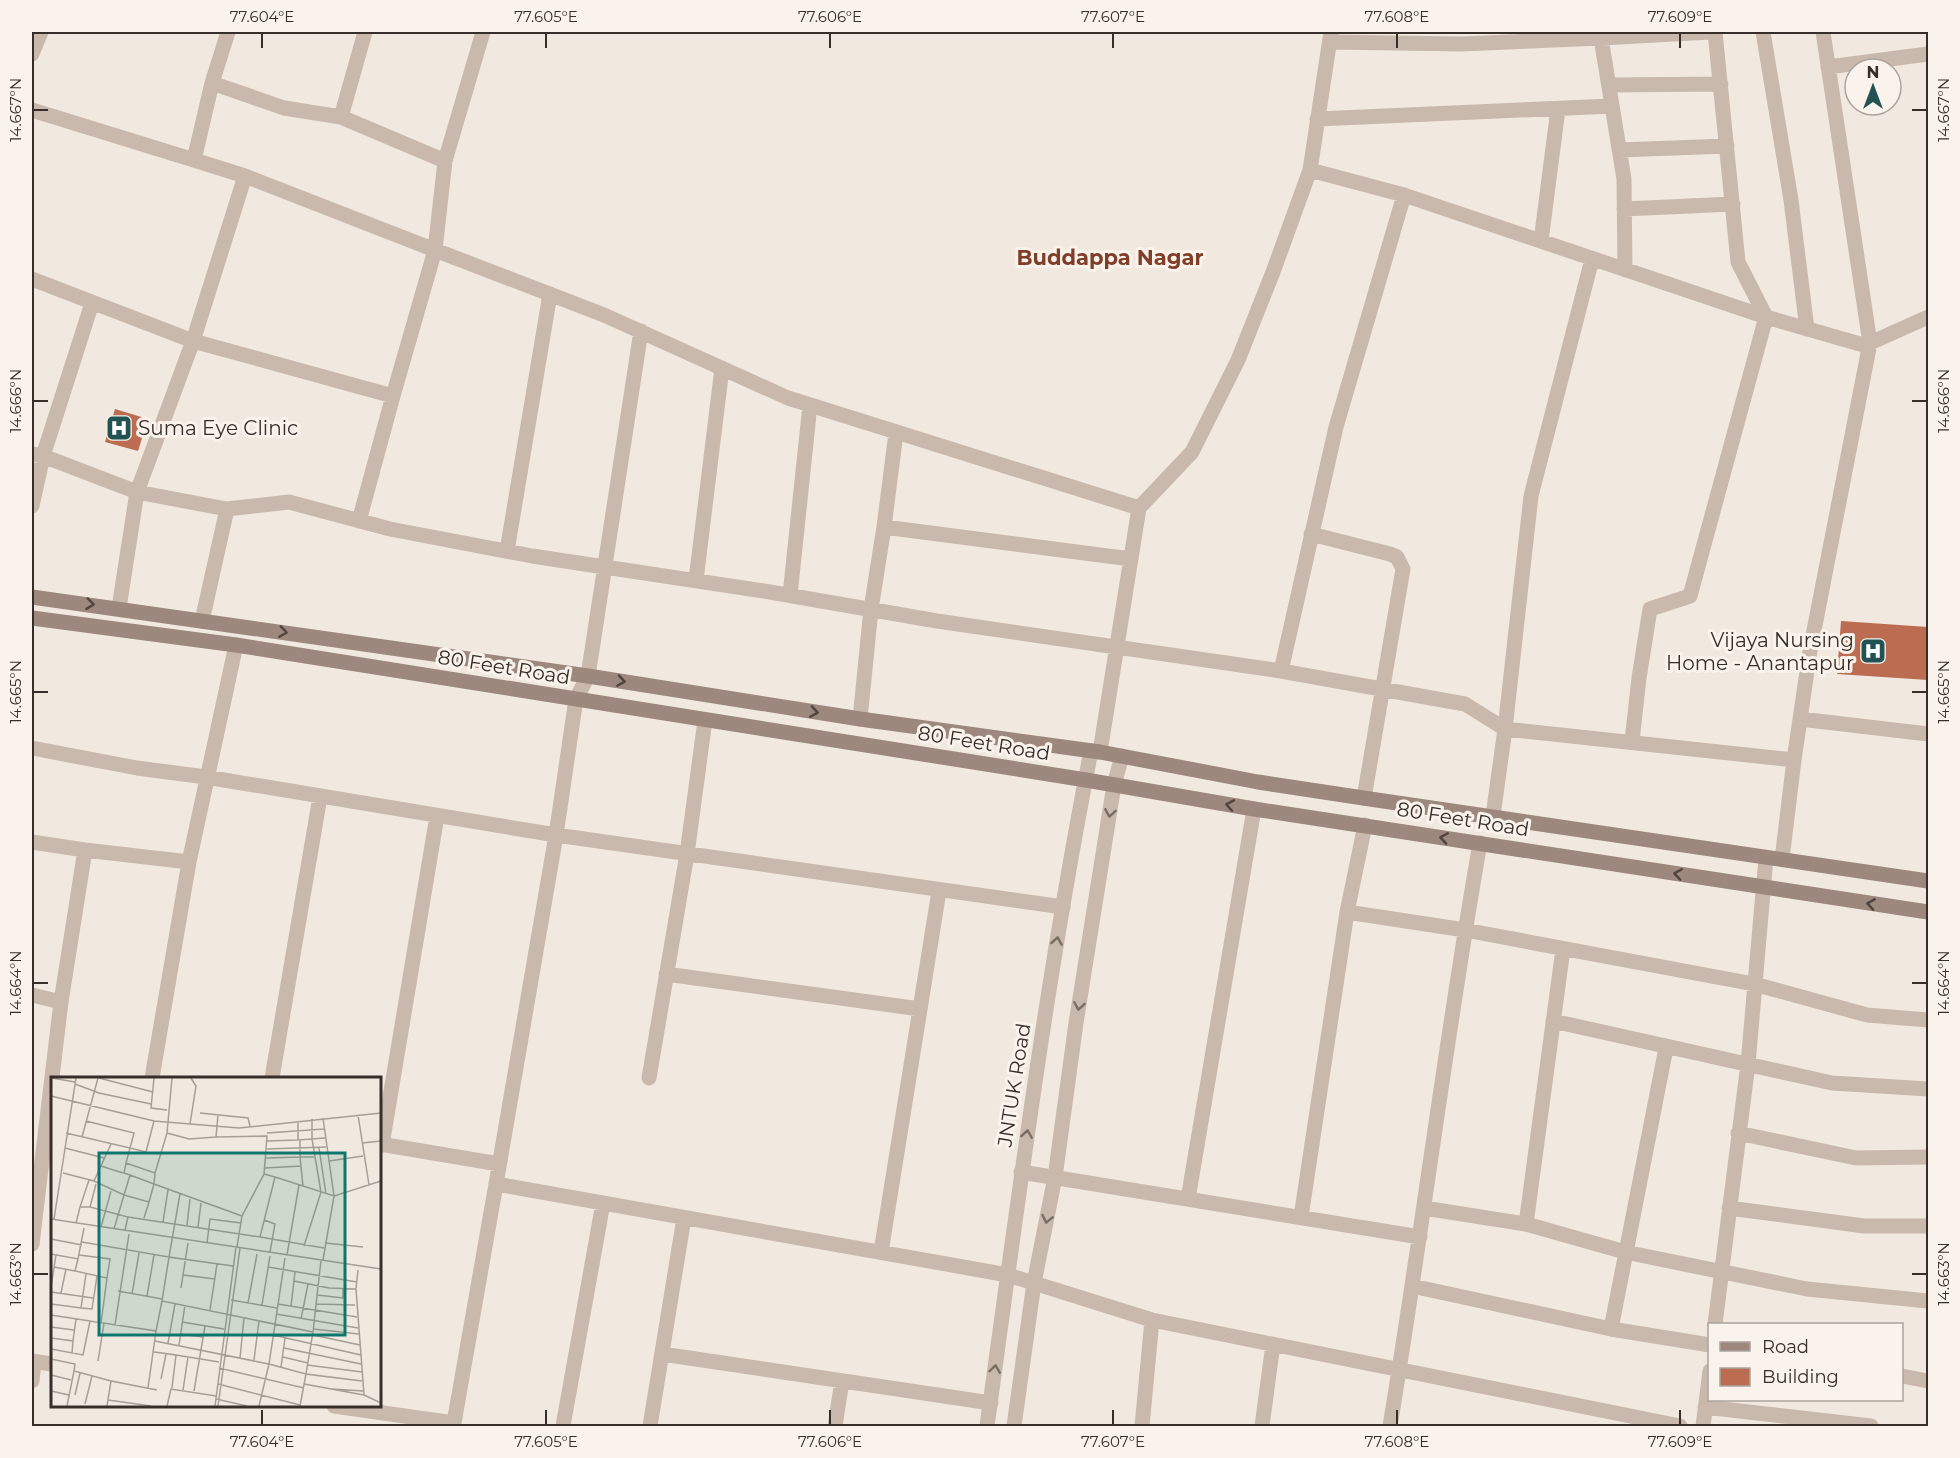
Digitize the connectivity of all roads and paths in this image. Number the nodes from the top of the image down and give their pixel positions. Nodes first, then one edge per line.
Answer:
1 (228, 32) edge
2 (365, 32) edge
3 (483, 32) edge
4 (1710, 32) edge
5 (1715, 32) edge
6 (1763, 32) edge
7 (1823, 32) edge
8 (1601, 35) edge
9 (1330, 37) edge
10 (1929, 54) edge
11 (1828, 67) junction
12 (212, 83) junction
13 (1721, 84) junction
14 (1609, 85) junction
15 (1612, 106) junction
16 (1558, 109) junction
17 (32, 110) edge
18 (341, 117) junction
19 (1317, 119) junction
20 (1727, 146) junction
21 (1619, 150) junction
22 (194, 160) junction
23 (445, 161) junction
24 (1310, 170) junction
25 (246, 176) junction
26 (1404, 195) junction
27 (1733, 204) junction
28 (1624, 209) junction
29 (1541, 241) junction
30 (435, 250) junction
31 (1592, 259) junction
32 (1625, 270) junction
33 (32, 279) edge
34 (550, 294) junction
35 (92, 303) junction
36 (1929, 317) edge
37 (1766, 318) junction
38 (1807, 329) junction
39 (641, 332) junction
40 (193, 341) junction
41 (1870, 343) junction
42 (722, 368) junction
43 (393, 396) junction
44 (810, 405) junction
45 (896, 432) junction
46 (37, 455) edge
47 (137, 492) junction
48 (32, 506) edge
49 (1139, 508) junction
50 (227, 509) junction
51 (359, 521) junction
52 (884, 527) junction
53 (1311, 534) junction
54 (507, 551) junction
55 (1131, 560) junction
56 (604, 566) junction
57 (696, 580) junction
58 (790, 595) junction
59 (32, 597) edge
60 (119, 608) junction
61 (872, 609) junction
62 (32, 618) edge
63 (202, 621) junction
64 (236, 645) junction
65 (1118, 646) junction
66 (1281, 671) junction
67 (588, 676) junction
68 (1382, 689) junction
69 (576, 699) junction
70 (860, 719) junction
71 (1800, 719) junction
72 (705, 720) junction
73 (1505, 729) junction
74 (1929, 734) edge
75 (1632, 741) junction
76 (32, 748) edge
77 (1096, 752) junction
78 (1122, 756) junction
79 (1794, 760) junction
80 (206, 777) junction
81 (1086, 780) junction
82 (1114, 785) junction
83 (320, 797) junction
84 (1364, 798) junction
85 (1254, 809) junction
86 (437, 816) junction
87 (1493, 816) junction
88 (1365, 825) junction
89 (556, 835) junction
90 (32, 842) edge
91 (1480, 843) junction
92 (85, 850) junction
93 (687, 855) junction
94 (1766, 858) junction
95 (1782, 859) junction
96 (189, 862) junction
97 (1929, 881) edge
98 (1763, 887) junction
99 (939, 891) junction
100 (1063, 907) junction
101 (1347, 912) junction
102 (1929, 912) edge
103 (1465, 930) junction
104 (1563, 950) junction
105 (666, 974) junction
106 (1754, 984) junction
107 (32, 995) edge
108 (62, 1002) junction
109 (920, 1009) junction
110 (1929, 1020) edge
111 (1553, 1021) junction
112 (1666, 1048) junction
113 (1748, 1064) junction
114 (53, 1077) edge
115 (152, 1077) edge
116 (272, 1077) edge
117 (649, 1078) dead end
118 (1929, 1089) edge
119 (51, 1091) edge
120 (1738, 1134) junction
121 (381, 1144) edge
122 (1929, 1157) edge
123 (499, 1164) junction
124 (1021, 1172) junction
125 (1056, 1178) junction
126 (496, 1184) junction
127 (1188, 1199) junction
128 (603, 1203) junction
129 (1424, 1208) junction
130 (1729, 1208) junction
131 (1301, 1217) junction
132 (684, 1218) junction
133 (1526, 1224) junction
134 (1929, 1226) edge
135 (1420, 1237) junction
136 (32, 1244) edge
137 (881, 1252) junction
138 (1625, 1252) junction
139 (1721, 1270) junction
140 (1008, 1275) junction
141 (1034, 1283) junction
142 (1412, 1286) junction
143 (1929, 1301) edge
144 (1152, 1320) junction
145 (1715, 1323) edge
146 (1611, 1329) junction
147 (1274, 1344) junction
148 (1708, 1345) edge
149 (662, 1354) junction
150 (33, 1362) edge
151 (51, 1364) edge
152 (1399, 1369) junction
153 (1903, 1376) edge
154 (32, 1381) edge
155 (842, 1381) junction
156 (1929, 1381) edge
157 (1708, 1385) edge
158 (991, 1403) junction
159 (340, 1407) edge
160 (1705, 1407) junction
161 (454, 1425) edge
162 (563, 1426) edge
163 (650, 1426) edge
164 (835, 1426) edge
165 (987, 1426) edge
166 (1014, 1426) edge
167 (1142, 1426) edge
168 (1262, 1426) edge
169 (1390, 1426) edge
170 (1680, 1426) edge
171 (1703, 1426) edge
172 (1871, 1426) edge

1 - 12 street
2 - 18 street
3 - 23 street
4 - 8 street
5 - 13 street
6 - 38 street
7 - 11 street
8 - 9 street
8 - 14 street
9 - 19 street
10 - 11 street
11 - 41 street
12 - 18 street
12 - 22 street
13 - 14 street
13 - 20 street
14 - 15 street
15 - 16 street
15 - 21 street
16 - 19 street
16 - 29 street
17 - 22 street
18 - 23 street
19 - 24 street
20 - 21 street
20 - 27 street
21 - 28 street
22 - 25 street
23 - 30 street
24 - 26 street
24 - 49 street
25 - 30 street
25 - 40 street
26 - 29 street
26 - 53 street
27 - 28 street
27 - 37 street
28 - 32 street
29 - 31 street
30 - 34 street
30 - 43 street
31 - 32 street
31 - 73 street
32 - 37 street
33 - 35 street
34 - 39 street
34 - 54 street
35 - 40 street
35 - 46 street
36 - 41 street
37 - 38 street
37 - 75 street
38 - 41 street
39 - 42 street
39 - 56 street
40 - 43 street
40 - 47 street
41 - 71 street
42 - 44 street
42 - 57 street
43 - 51 street
44 - 45 street
44 - 58 street
45 - 49 street
45 - 52 street
46 - 47 street
46 - 48 street
47 - 50 street
47 - 60 street
49 - 55 street, JNTUK Road
50 - 51 street
50 - 63 street
51 - 54 street
52 - 55 street
52 - 61 street
53 - 66 street
53 - 68 street
54 - 56 street
55 - 65 street, JNTUK Road
56 - 57 street
56 - 67 street
57 - 58 street
58 - 61 street
59 -> 60 main road, 80 Feet Road
60 - 63 main road, 80 Feet Road
61 - 65 street
61 - 70 street
62 - 64 main road, 80 Feet Road
63 -> 67 main road, 80 Feet Road
64 - 69 main road, 80 Feet Road
64 - 80 street
65 - 66 street
65 - 77 street, JNTUK Road
66 - 68 street
67 - 69 street
67 -> 70 main road, 80 Feet Road
68 - 73 street
68 - 84 street
69 - 72 main road, 80 Feet Road
69 - 89 street
70 - 77 main road, 80 Feet Road
71 - 74 street
71 - 79 street
72 - 81 main road, 80 Feet Road
72 - 93 street
73 - 75 street
73 - 87 street
75 - 79 street
76 - 80 street
77 - 78 main road, 80 Feet Road
77 - 81 street, JNTUK Road
78 - 82 street
78 - 84 main road, 80 Feet Road
79 - 95 street
80 - 83 street
80 - 96 street
81 - 82 main road, 80 Feet Road
81 - 100 street, JNTUK Road
85 -> 82 main road, 80 Feet Road
82 -> 125 street
83 - 86 street
83 - 116 street
84 - 87 main road, 80 Feet Road
85 - 88 main road, 80 Feet Road
85 - 127 street
86 - 89 street
86 - 121 street
87 - 94 main road, 80 Feet Road
91 -> 88 main road, 80 Feet Road
88 - 101 street
89 - 93 street
89 - 123 street
90 - 92 street
98 -> 91 main road, 80 Feet Road
91 - 103 street
92 - 96 street
92 - 108 street
93 - 99 street
93 - 105 street
94 - 95 main road, 80 Feet Road
94 - 98 street
95 - 97 main road, 80 Feet Road
96 - 115 street
102 -> 98 main road, 80 Feet Road
98 - 106 street
99 - 100 street
99 - 109 street
124 -> 100 street, JNTUK Road
101 - 103 street
101 - 131 street
103 - 104 street
103 - 129 street
104 - 106 street
104 - 111 street
105 - 109 street
105 - 117 street
106 - 110 street
106 - 113 street
107 - 108 street
108 - 114 street
109 - 137 street
111 - 112 street
111 - 133 street
112 - 113 street
112 - 138 street
113 - 118 street
113 - 120 street
119 - 136 street
120 - 122 street
120 - 130 street
121 - 123 street
123 - 126 street
124 - 125 street
124 - 140 street, JNTUK Road
125 - 127 street
125 -> 141 street
126 - 128 street
126 - 161 street
127 - 131 street
128 - 132 street
128 - 162 street
129 - 133 street
129 - 135 street
130 - 134 street
130 - 139 street
131 - 135 street
132 - 137 street
132 - 149 street
133 - 138 street
135 - 142 street
137 - 140 street
138 - 139 street
138 - 146 street
139 - 143 street
139 - 145 street
140 - 141 street
158 -> 140 street, JNTUK Road
141 - 144 street
141 - 166 street
142 - 146 street
142 - 152 street
144 - 147 street
144 - 167 street
146 - 148 street
147 - 152 street
147 - 168 street
149 - 155 street
149 - 163 street
150 - 151 street
150 - 154 street
152 - 169 street
152 - 170 street
153 - 156 street
155 - 158 street
155 - 164 street
157 - 160 street
158 - 165 street, JNTUK Road
159 - 161 street
160 - 171 street
160 - 172 street

